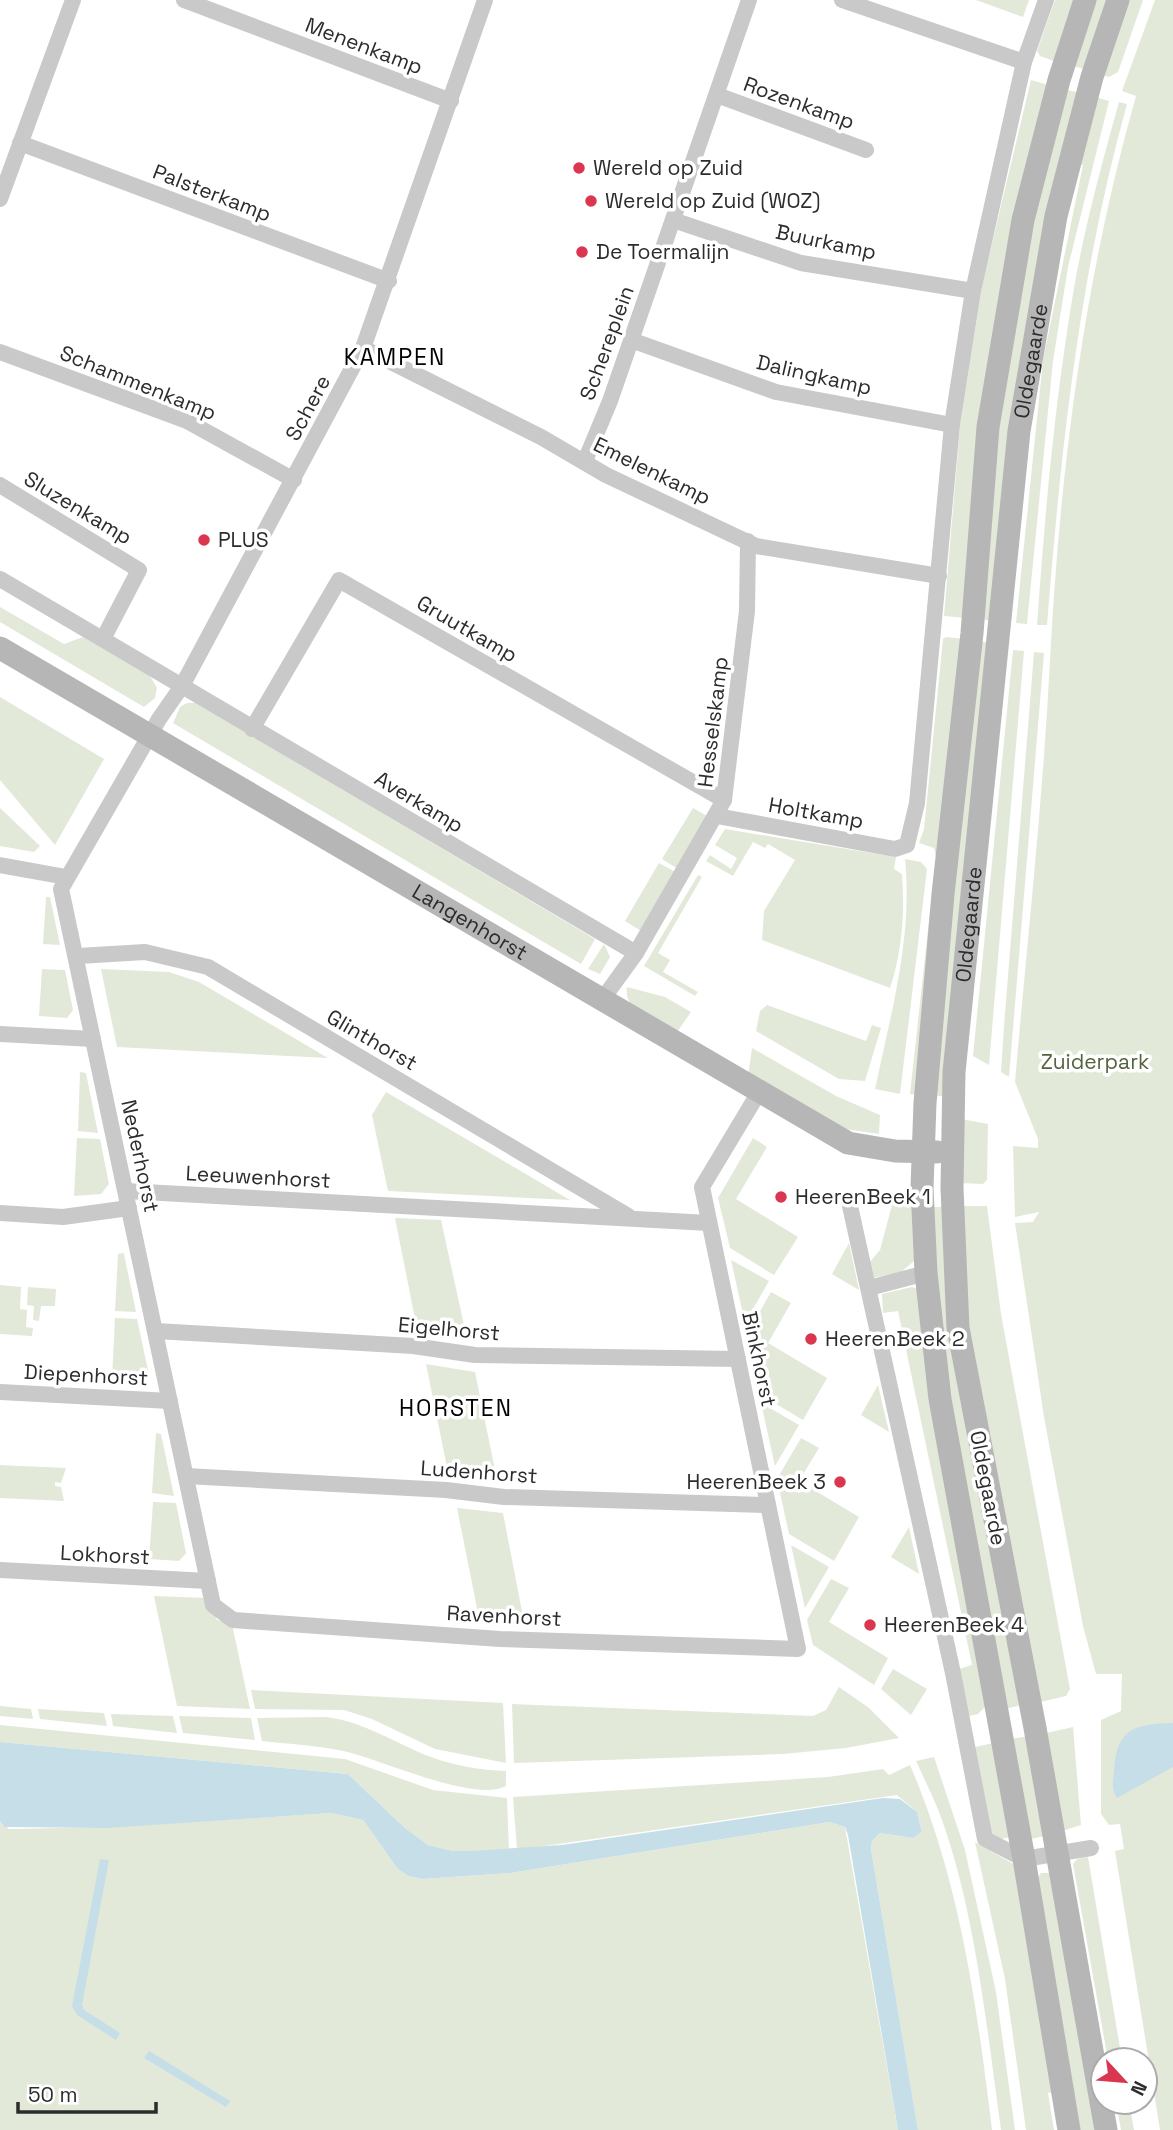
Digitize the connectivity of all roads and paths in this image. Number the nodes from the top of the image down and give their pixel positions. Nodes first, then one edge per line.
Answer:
1 (73, 0) edge
2 (184, 0) edge
3 (485, 0) edge
4 (749, 0) edge
5 (842, 0) edge
6 (1046, 0) edge
7 (1085, 0) edge
8 (1118, 0) edge
9 (1024, 62) junction
10 (717, 95) junction
11 (451, 101) junction
12 (20, 143) junction
13 (866, 150) dead end
14 (0, 199) edge
15 (673, 220) junction
16 (389, 281) junction
17 (973, 291) junction
18 (631, 340) junction
19 (363, 348) junction
20 (0, 352) edge
21 (952, 425) junction
22 (584, 461) junction
23 (294, 480) junction
24 (0, 485) edge
25 (748, 541) junction
26 (939, 576) junction
27 (0, 579) edge
28 (103, 639) junction
29 (0, 648) edge
30 (182, 686) junction
31 (251, 729) junction
32 (149, 736) junction
33 (724, 800) junction
34 (717, 816) junction
35 (0, 865) edge
36 (66, 877) junction
37 (636, 953) junction
38 (78, 956) junction
39 (602, 1000) junction
40 (0, 1034) edge
41 (93, 1039) junction
42 (759, 1092) junction
43 (953, 1151) junction
44 (923, 1152) junction
45 (126, 1191) junction
46 (388, 1205) joint
47 (850, 1206) dead end
48 (129, 1208) junction
49 (0, 1213) edge
50 (628, 1216) junction
51 (709, 1223) junction
52 (926, 1273) junction
53 (869, 1287) junction
54 (156, 1331) junction
55 (738, 1359) junction
56 (0, 1392) edge
57 (170, 1401) junction
58 (186, 1476) junction
59 (768, 1505) junction
60 (0, 1570) edge
61 (208, 1581) junction
62 (213, 1605) joint
63 (798, 1648) joint
64 (1091, 1848) dead end
65 (1057, 1853) junction
66 (1024, 1859) junction
67 (1069, 2130) edge
68 (1106, 2130) edge

1 - 12 street
2 - 11 street, Menenkamp
3 - 11 street, Schere
4 - 10 street, Schereplein
5 - 9 street
6 - 9 street
7 - 44 main road, Oldegaarde
8 - 43 main road, Oldegaarde
9 - 17 street
10 - 13 street, Rozenkamp
10 - 15 street, Schereplein
11 - 16 street, Schere
12 - 14 street
12 - 16 street, Palsterkamp
15 - 17 street, Buurkamp
15 - 18 street, Schereplein
16 - 19 street, Schere
17 - 21 street
18 - 21 street, Dalingkamp
18 - 22 street, Schereplein
19 - 22 street, Emelenkamp
19 - 23 street, Schere
20 - 23 street, Schammenkamp
21 - 26 street
22 - 25 street, Emelenkamp
23 - 30 street, Schere
24 - 28 street, Sluzenkamp
25 - 26 street, Emelenkamp
25 - 33 street, Hesselskamp
26 - 34 street, Holtkamp
27 - 28 street
28 - 30 street
29 - 32 main road, Langenhorst
30 - 31 street, Averkamp
30 - 32 street, Schere
31 - 33 street, Gruutkamp
31 - 37 street, Averkamp
32 - 36 street
32 - 39 main road, Langenhorst
33 - 34 street, Hesselskamp
34 - 37 street, Hesselskamp
35 - 36 street
36 - 38 street, Nederhorst
37 - 39 street, Hesselskamp
38 - 41 street, Nederhorst
38 - 50 street, Glinthorst
39 - 42 main road, Langenhorst
40 - 41 street
41 - 45 street, Nederhorst
42 - 44 main road, Langenhorst
42 - 51 street, Binkhorst
43 - 44 main road, Langenhorst
43 - 65 main road, Oldegaarde
44 - 52 main road, Oldegaarde
45 - 46 street, Leeuwenhorst
45 - 48 street, Nederhorst
46 - 50 street, Glinthorst
47 - 53 street
48 - 49 street
48 - 54 street, Nederhorst
50 - 51 street, Glinthorst
51 - 55 street, Binkhorst
52 - 53 street
52 - 66 main road, Oldegaarde
53 - 66 street
54 - 55 street, Eigelhorst
54 - 57 street, Nederhorst
55 - 59 street, Binkhorst
56 - 57 street, Diepenhorst
57 - 58 street, Nederhorst
58 - 59 street, Ludenhorst
58 - 61 street, Nederhorst
59 - 63 street, Binkhorst
60 - 61 street, Lokhorst
61 - 62 street, Nederhorst
62 - 63 street, Ravenhorst
64 - 65 street
65 - 66 street
65 - 68 main road, Oldegaarde
66 - 67 main road, Oldegaarde

